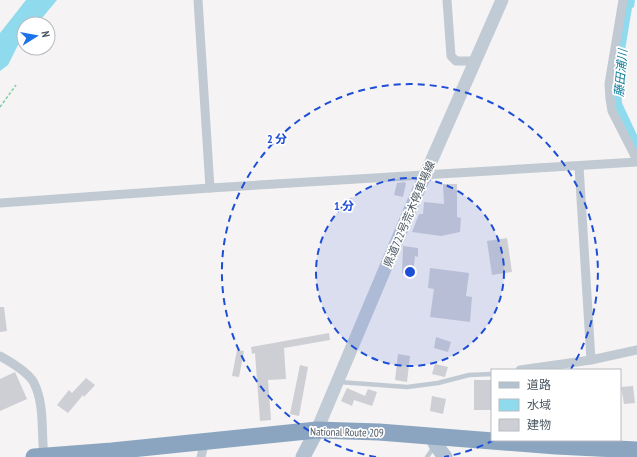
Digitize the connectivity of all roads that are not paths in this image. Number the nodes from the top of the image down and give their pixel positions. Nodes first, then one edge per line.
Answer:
1 (198, 0) edge
2 (447, 0) edge
3 (502, 0) edge
4 (623, 0) edge
5 (476, 61) junction
6 (637, 161) edge
7 (579, 166) junction
8 (426, 174) junction
9 (210, 188) junction
10 (0, 203) edge
11 (637, 350) edge
12 (0, 356) edge
13 (591, 360) junction
14 (527, 369) edge
15 (491, 374) edge
16 (337, 382) junction
17 (317, 430) junction
18 (203, 449) edge
19 (435, 449) edge
20 (637, 450) edge
21 (41, 457) edge
22 (303, 457) edge

1 - 9 street
2 - 5 street
3 - 5 main road, 県道722号荒木停車場線
4 - 6 street
5 - 8 main road, 県道722号荒木停車場線
6 - 7 street
7 - 8 street
7 - 13 street
8 - 9 street
8 - 16 main road, 県道722号荒木停車場線
9 - 10 street
11 - 13 street
12 - 21 street
13 - 14 street
15 - 16 lane
16 - 17 main road, 県道722号荒木停車場線
17 - 18 highway, National Route 209
17 - 19 highway, National Route 209
17 - 22 main road
18 - 21 highway, National Route 209
19 - 20 highway, National Route 209

